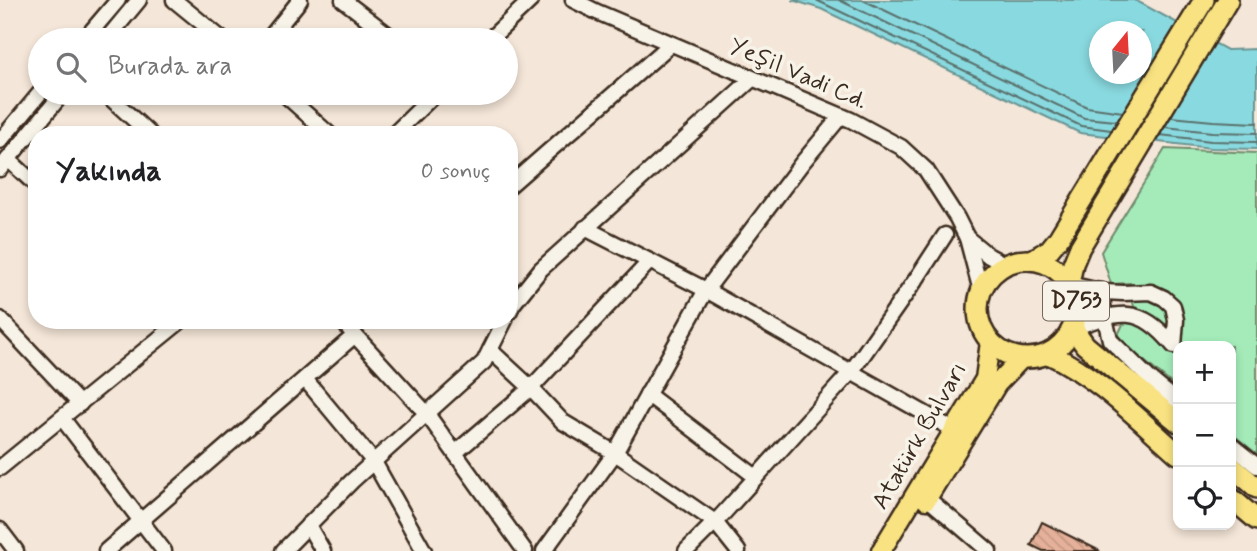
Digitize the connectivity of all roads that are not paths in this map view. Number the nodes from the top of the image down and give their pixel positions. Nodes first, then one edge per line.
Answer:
1 (118, 0) edge
2 (139, 0) edge
3 (174, 0) edge
4 (299, 0) edge
5 (342, 0) edge
6 (531, 0) edge
7 (573, 0) edge
8 (1204, 0) edge
9 (1228, 0) edge
10 (94, 28) edge
11 (116, 28) edge
12 (208, 28) edge
13 (277, 28) edge
14 (379, 28) edge
15 (502, 28) edge
16 (671, 44) junction
17 (752, 79) junction
18 (30, 105) edge
19 (54, 105) edge
20 (119, 105) edge
21 (296, 105) edge
22 (424, 105) edge
23 (841, 116) junction
24 (36, 126) edge
25 (141, 126) edge
26 (320, 126) edge
27 (402, 126) edge
28 (28, 136) edge
29 (0, 141) edge
30 (4, 164) edge
31 (518, 178) edge
32 (28, 180) edge
33 (585, 228) junction
34 (945, 235) dead end
35 (967, 238) junction
36 (1032, 260) junction
37 (650, 261) junction
38 (1006, 265) junction
39 (1069, 284) junction
40 (706, 290) junction
41 (981, 291) junction
42 (1101, 291) junction
43 (518, 298) edge
44 (1105, 318) junction
45 (0, 319) edge
46 (1073, 328) junction
47 (169, 329) edge
48 (349, 329) edge
49 (501, 329) edge
50 (355, 335) junction
51 (990, 342) junction
52 (491, 350) junction
53 (1049, 354) junction
54 (1022, 358) junction
55 (851, 372) junction
56 (305, 379) junction
57 (531, 388) junction
58 (647, 394) junction
59 (1173, 398) edge
60 (80, 404) junction
61 (427, 414) junction
62 (62, 418) junction
63 (1173, 418) edge
64 (954, 430) junction
65 (1173, 449) edge
66 (1236, 449) edge
67 (455, 453) junction
68 (615, 453) junction
69 (374, 462) junction
70 (1257, 466) edge
71 (1232, 467) edge
72 (0, 468) edge
73 (756, 477) junction
74 (1257, 488) edge
75 (928, 498) junction
76 (1236, 502) edge
77 (142, 520) junction
78 (1257, 520) edge
79 (715, 522) junction
80 (309, 525) junction
81 (0, 530) edge
82 (690, 549) edge
83 (16, 551) edge
84 (106, 551) edge
85 (164, 551) edge
86 (283, 551) edge
87 (323, 551) edge
88 (424, 551) edge
89 (525, 551) edge
90 (544, 551) edge
91 (738, 551) edge
92 (881, 551) edge
93 (895, 551) edge
94 (989, 551) edge

1 - 10 street
2 - 11 street
3 - 12 street
4 - 13 street
5 - 14 street
6 - 15 street
7 - 16 street, Yeşil Vadi Cd.
8 - 36 highway
9 - 39 highway
16 - 17 street, Yeşil Vadi Cd.
16 - 31 street
17 - 23 street, Yeşil Vadi Cd.
17 - 33 street
18 - 29 street
19 - 24 street
20 - 25 street
21 - 26 street
22 - 27 street
23 - 35 street, Yeşil Vadi Cd.
23 - 40 street
28 - 30 street
30 - 32 street
33 - 37 street
33 - 43 street
34 - 55 street
35 - 38 street
35 - 41 street
36 - 38 highway, D753
36 - 39 highway, D753
37 - 40 street
37 - 57 street
38 - 41 highway
39 - 42 street
39 - 46 highway, D753
40 - 55 street
40 - 58 street
41 - 51 highway, Atatürk Bulvarı
42 - 44 street
42 - 44 street
44 - 46 street
44 - 59 street
45 - 60 street
46 - 53 highway, D753
46 - 63 highway, D753
47 - 60 street
48 - 50 street
49 - 52 street
50 - 56 street
50 - 61 street
51 - 54 highway, Atatürk Bulvarı
51 - 64 main road, Atatürk Bulvarı
52 - 57 street
52 - 61 street
53 - 54 highway, D753
53 - 65 highway, D753
54 - 75 main road, Atatürk Bulvarı
55 - 64 street
55 - 73 street
56 - 69 street
56 - 77 street
57 - 67 street
57 - 68 street
58 - 68 street
58 - 73 street
60 - 62 street
61 - 67 street
61 - 69 street
62 - 72 street
62 - 77 street
64 - 92 main road, Atatürk Bulvarı
66 - 70 street
67 - 89 street
68 - 79 street
68 - 90 street
69 - 80 street
69 - 88 street
71 - 74 highway
73 - 79 street
75 - 93 main road, Atatürk Bulvarı
75 - 94 street
76 - 78 highway
77 - 84 street
77 - 85 street
79 - 82 street
79 - 91 street
80 - 86 street
80 - 87 street
81 - 83 street

